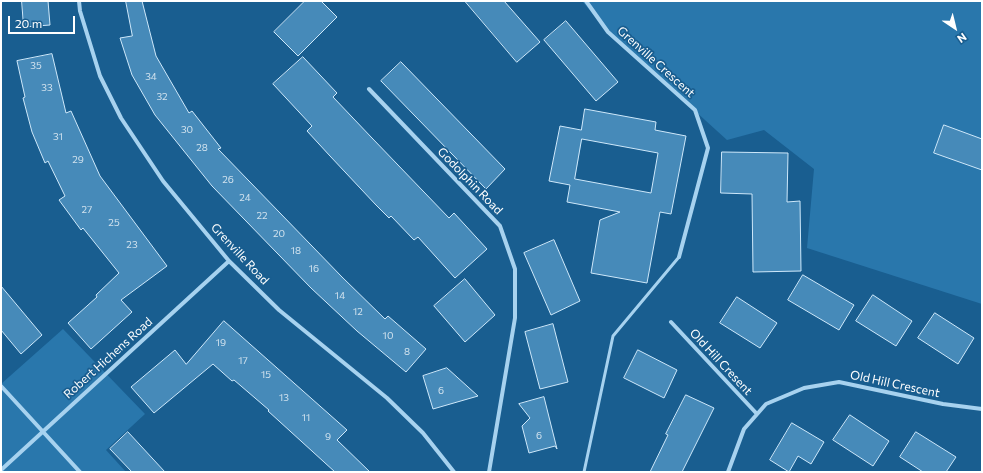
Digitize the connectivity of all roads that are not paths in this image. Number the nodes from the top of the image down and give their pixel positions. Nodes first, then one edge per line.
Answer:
1 (79, 1) edge
2 (586, 1) edge
3 (369, 89) dead end
4 (679, 257) joint
5 (230, 261) junction
6 (672, 322) dead end
7 (1, 386) edge
8 (982, 409) edge
9 (757, 414) junction
10 (43, 431) junction
11 (1, 470) edge
12 (80, 472) edge
13 (454, 472) edge
14 (490, 472) edge
15 (584, 472) edge
16 (728, 472) edge

1 - 5 street, Grenville Road
2 - 4 street, Grenville Crescent
3 - 14 street, Godolphin Road
4 - 15 lane
5 - 10 street, Robert Hichens Road
5 - 13 street, Grenville Road
6 - 9 street, Old Hill Cresent
7 - 10 street
8 - 9 street, Old Hill Crescent
9 - 16 street, Old Hill Crescent
10 - 11 street, Robert Hichens Road
10 - 12 street

